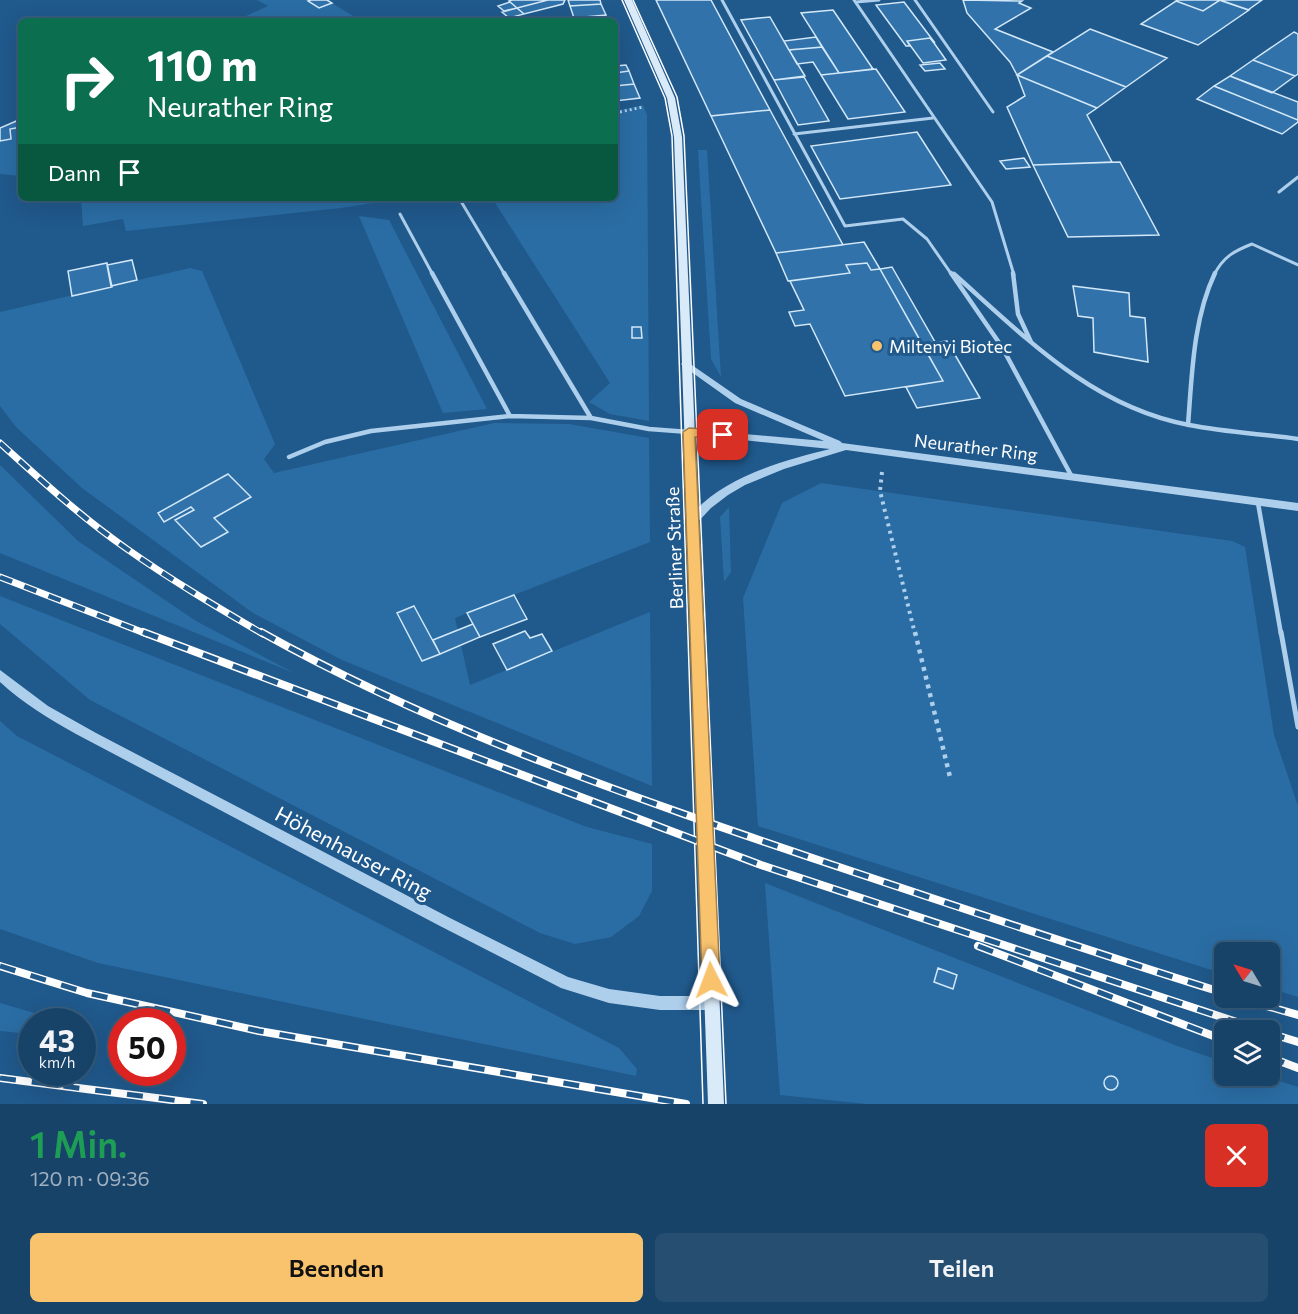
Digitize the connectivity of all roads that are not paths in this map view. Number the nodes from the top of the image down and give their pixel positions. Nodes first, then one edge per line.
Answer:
1 (628, 0) edge
2 (722, 0) edge
3 (879, 0) edge
4 (915, 0) edge
5 (855, 1) edge
6 (993, 112) dead end
7 (933, 118) junction
8 (794, 134) junction
9 (1298, 177) edge
10 (1279, 192) dead end
11 (461, 201) edge
12 (400, 214) dead end
13 (1298, 265) edge
14 (947, 268) junction
15 (1032, 344) junction
16 (686, 364) junction
17 (510, 416) junction
18 (591, 418) junction
19 (1188, 424) junction
20 (689, 432) junction
21 (1298, 439) edge
22 (848, 447) junction
23 (289, 457) dead end
24 (1072, 477) junction
25 (1258, 503) junction
26 (1298, 507) edge
27 (692, 521) junction
28 (0, 675) edge
29 (1298, 727) edge
30 (712, 1004) junction
31 (716, 1104) edge

1 - 16 main road, Berliner Straße
2 - 8 lane
3 - 5 lane
4 - 6 lane
5 - 7 lane
7 - 8 lane
7 - 15 lane
8 - 14 lane
9 - 10 lane
11 - 18 lane
12 - 17 lane
13 - 19 lane
14 - 15 lane
14 - 24 lane
15 - 19 lane
16 - 20 main road, Berliner Straße
16 - 22 street
17 - 18 lane
17 - 23 lane
18 - 20 lane
19 - 21 lane
20 - 22 street, Neurather Ring
20 - 27 main road, Berliner Straße
22 - 24 street, Neurather Ring
22 - 27 street
24 - 25 street, Neurather Ring
25 - 26 street, Neurather Ring
25 - 29 lane
27 - 30 main road, Berliner Straße
28 - 30 street, Höhenhauser Ring
30 - 31 main road, Berliner Straße

